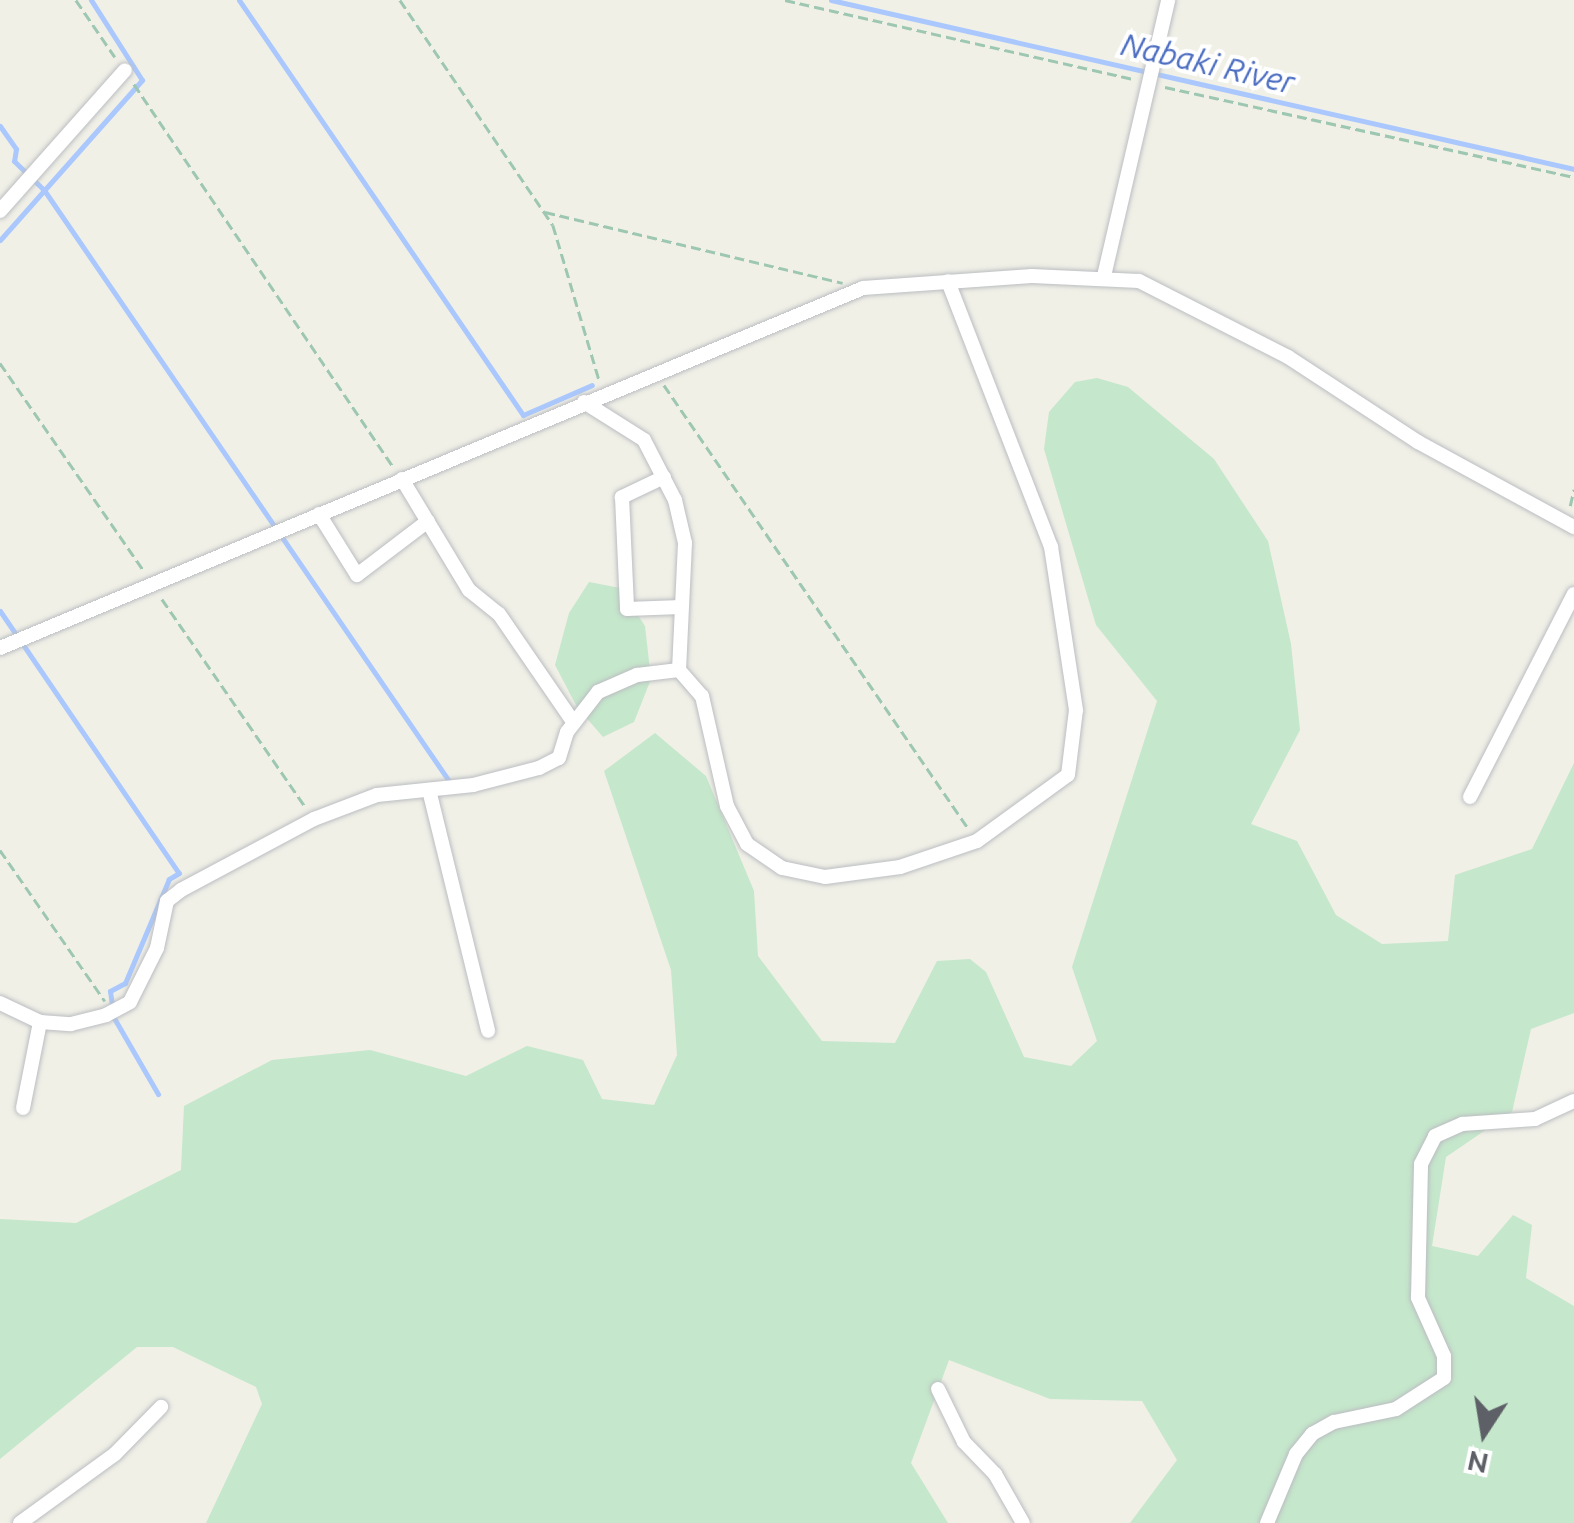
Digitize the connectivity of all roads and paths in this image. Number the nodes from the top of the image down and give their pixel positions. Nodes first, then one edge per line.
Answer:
1 (76, 0) edge
2 (400, 0) edge
3 (785, 0) edge
4 (1168, 0) edge
5 (125, 70) junction
6 (1150, 83) junction
7 (1574, 177) edge
8 (0, 211) edge
9 (545, 212) junction
10 (1104, 276) junction
11 (948, 281) junction
12 (851, 291) junction
13 (655, 372) junction
14 (604, 394) junction
15 (584, 402) junction
16 (664, 477) junction
17 (402, 479) junction
18 (1574, 489) edge
19 (320, 514) junction
20 (428, 521) junction
21 (1570, 525) edge
22 (1574, 594) edge
23 (681, 608) junction
24 (0, 648) edge
25 (679, 670) junction
26 (574, 723) junction
27 (429, 790) junction
28 (1470, 797) dead end
29 (977, 841) junction
30 (0, 850) edge
31 (0, 1002) edge
32 (115, 1010) junction
33 (40, 1022) junction
34 (488, 1032) dead end
35 (1574, 1101) edge
36 (22, 1108) dead end
37 (938, 1388) dead end
38 (160, 1407) dead end
39 (20, 1523) edge
40 (1024, 1523) edge
41 (1267, 1523) edge

1 - 5 path
2 - 9 path
3 - 6 path
4 - 6 street
5 - 8 street
5 - 17 path
6 - 7 path
6 - 10 street
9 - 12 path
9 - 14 path
10 - 11 street
10 - 21 street
11 - 12 street
11 - 29 street
12 - 13 street
13 - 14 street
13 - 29 path
14 - 15 street
15 - 16 street
15 - 17 street
16 - 23 street
16 - 23 street
17 - 19 street
17 - 20 street
18 - 21 path
19 - 20 street
19 - 24 street
20 - 26 street
22 - 28 street
23 - 25 street
25 - 26 street
25 - 29 street
26 - 27 street
27 - 32 street
27 - 34 street
30 - 32 path
31 - 33 street
32 - 33 street
33 - 36 street
35 - 41 street
37 - 40 street
38 - 39 street

